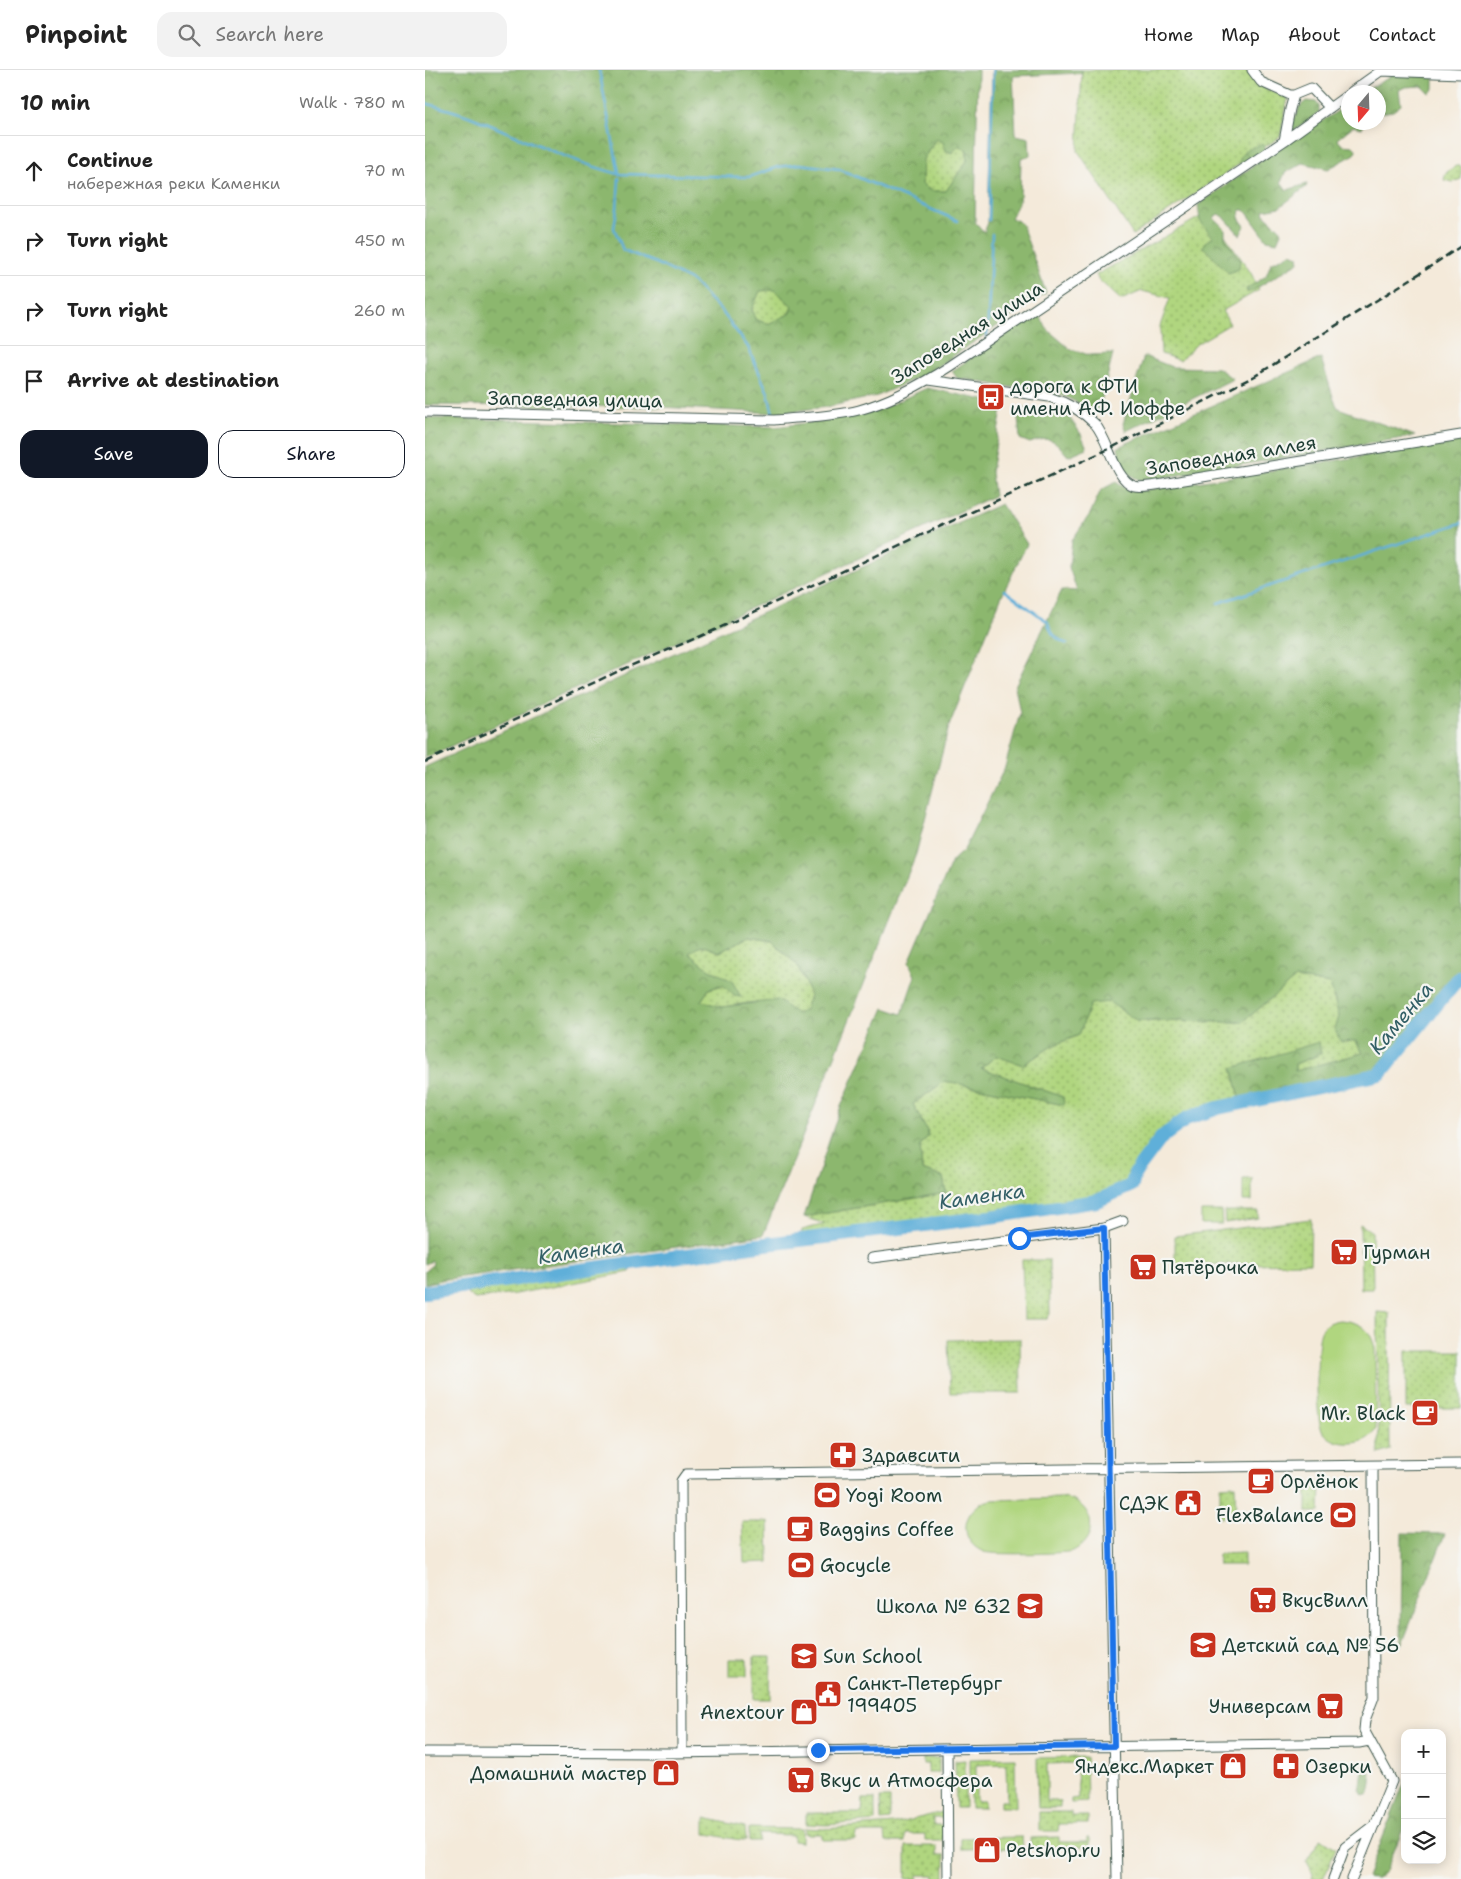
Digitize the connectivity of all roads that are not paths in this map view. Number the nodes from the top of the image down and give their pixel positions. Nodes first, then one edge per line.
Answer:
1 (1252, 70) edge
2 (1382, 70) edge
3 (1461, 74) edge
4 (1362, 85) edge
5 (1294, 96) junction
6 (1341, 100) edge
7 (1330, 108) junction
8 (1284, 141) junction
9 (929, 380) junction
10 (425, 412) edge
11 (1461, 435) edge
12 (1123, 1220) dead end
13 (1104, 1228) junction
14 (872, 1258) dead end
15 (1461, 1464) edge
16 (1373, 1466) junction
17 (1109, 1470) junction
18 (1369, 1741) junction
19 (1114, 1746) junction
20 (947, 1749) junction
21 (425, 1752) edge
22 (682, 1752) junction
23 (1375, 1824) junction
24 (948, 1879) edge
25 (1117, 1879) edge
26 (1333, 1879) edge
27 (1353, 1879) edge

1 - 5 street
2 - 3 street
2 - 4 street, Заповедная улица
5 - 7 street
5 - 8 street
6 - 7 street, Заповедная улица
7 - 8 street, Заповедная улица
8 - 9 street, Заповедная улица
9 - 10 street, Заповедная улица
9 - 11 street, Заповедная аллея
12 - 13 street
13 - 14 street
13 - 17 street
15 - 16 street
16 - 17 street
16 - 18 street
17 - 19 street
17 - 22 street
18 - 19 street
18 - 23 street
19 - 20 street
19 - 25 street
20 - 22 street
20 - 24 street
21 - 22 street
23 - 26 street
23 - 27 street

